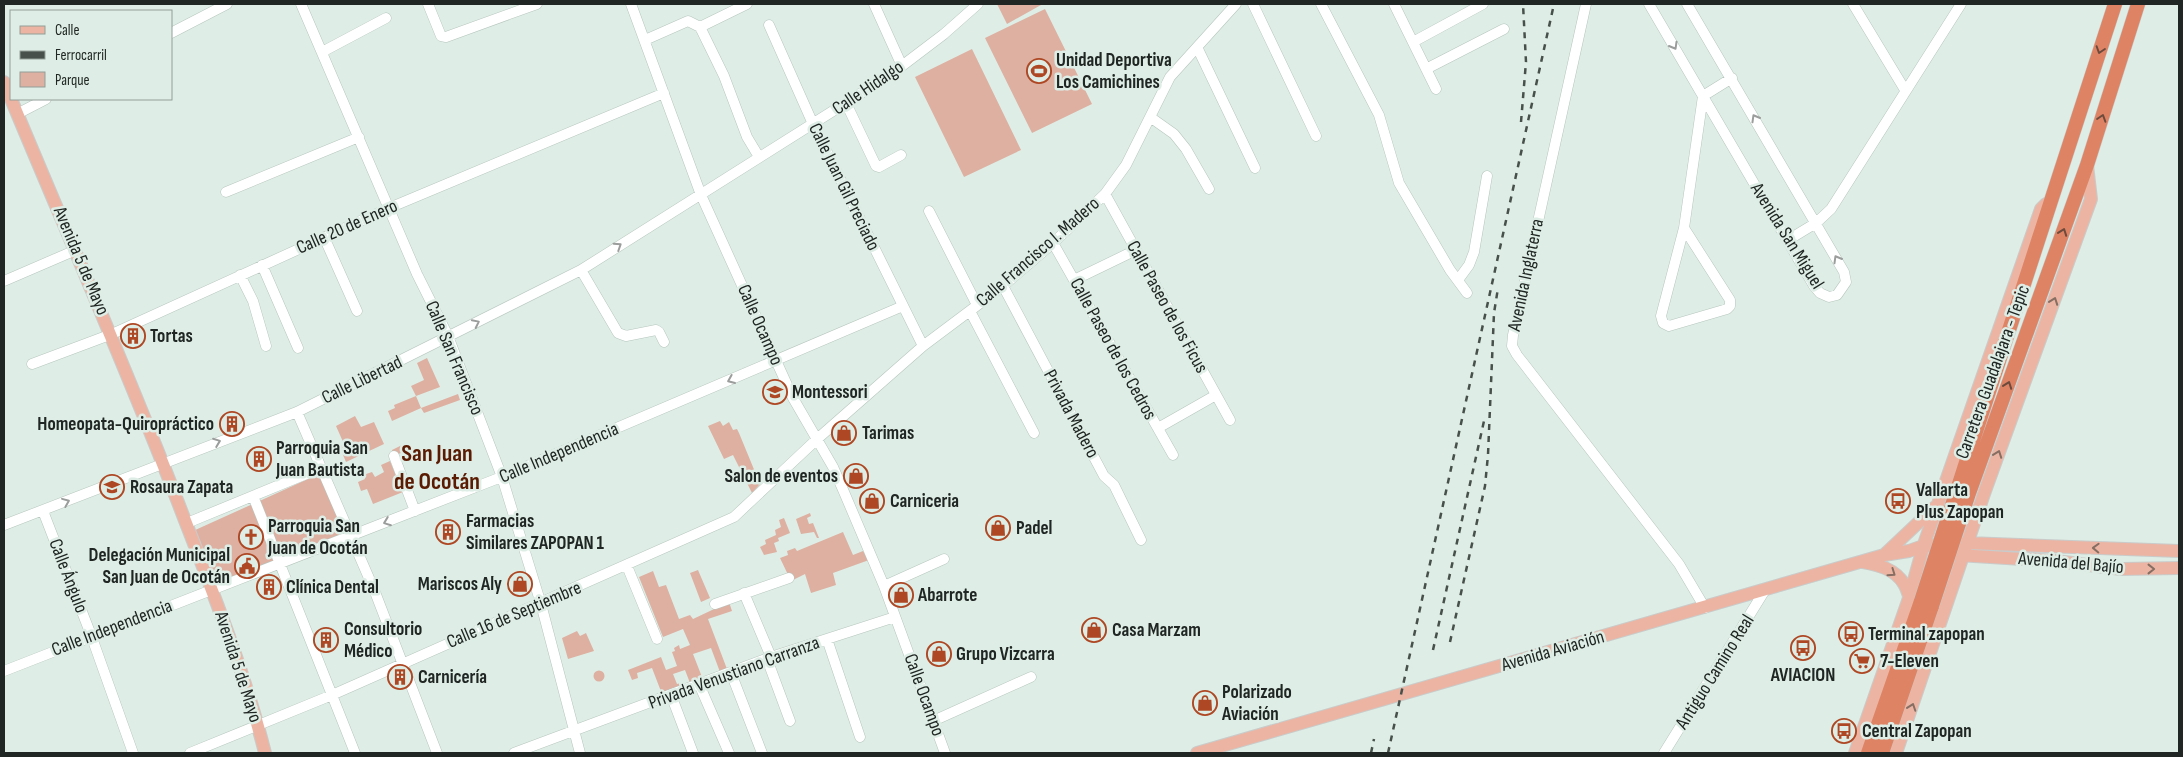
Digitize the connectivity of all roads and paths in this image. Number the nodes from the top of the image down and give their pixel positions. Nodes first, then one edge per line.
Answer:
1 (226, 4) edge
2 (301, 4) edge
3 (428, 4) edge
4 (537, 4) edge
5 (631, 4) edge
6 (747, 4) edge
7 (874, 4) edge
8 (978, 4) edge
9 (1236, 4) edge
10 (1253, 4) edge
11 (1321, 4) edge
12 (1394, 4) edge
13 (1483, 4) edge
14 (1586, 4) edge
15 (1649, 4) edge
16 (1687, 4) edge
17 (1853, 4) edge
18 (1961, 4) edge
19 (2115, 4) edge
20 (2138, 4) edge
21 (386, 18) dead end
22 (769, 25) dead end
23 (700, 27) junction
24 (1504, 29) dead end
25 (172, 32) edge
26 (645, 40) junction
27 (1413, 42) junction
28 (1197, 47) junction
29 (322, 52) junction
30 (902, 66) junction
31 (1426, 69) junction
32 (1732, 78) junction
33 (4, 82) edge
34 (1436, 89) dead end
35 (1905, 90) junction
36 (664, 93) junction
37 (1703, 96) junction
38 (10, 97) edge
39 (11, 100) edge
40 (44, 100) edge
41 (846, 103) junction
42 (17, 114) junction
43 (1150, 117) junction
44 (813, 124) junction
45 (1316, 136) dead end
46 (359, 137) junction
47 (901, 155) dead end
48 (760, 158) junction
49 (2087, 165) junction
50 (1255, 168) dead end
51 (1487, 176) dead end
52 (1209, 189) dead end
53 (226, 192) dead end
54 (1105, 194) junction
55 (700, 195) junction
56 (2054, 195) junction
57 (389, 208) junction
58 (929, 211) dead end
59 (1816, 224) junction
60 (1684, 228) junction
61 (324, 237) junction
62 (1788, 240) junction
63 (1053, 243) junction
64 (76, 250) junction
65 (1136, 250) junction
66 (262, 266) junction
67 (581, 270) junction
68 (240, 276) junction
69 (1074, 280) junction
70 (1458, 280) junction
71 (4, 281) edge
72 (1004, 286) junction
73 (1466, 293) dead end
74 (904, 306) junction
75 (974, 308) junction
76 (357, 311) dead end
77 (112, 334) junction
78 (448, 336) junction
79 (664, 342) dead end
80 (266, 346) dead end
81 (923, 346) junction
82 (298, 348) dead end
83 (776, 360) junction
84 (32, 364) dead end
85 (1216, 395) junction
86 (297, 412) junction
87 (1230, 420) dead end
88 (1158, 428) junction
89 (1034, 433) dead end
90 (816, 440) junction
91 (1173, 455) dead end
92 (394, 456) dead end
93 (163, 462) junction
94 (321, 468) junction
95 (1948, 476) junction
96 (502, 477) junction
97 (1985, 491) junction
98 (1963, 493) junction
99 (253, 496) junction
100 (1938, 503) junction
101 (43, 511) junction
102 (414, 511) junction
103 (186, 524) junction
104 (4, 525) edge
105 (350, 536) junction
106 (1141, 540) dead end
107 (1966, 549) junction
108 (2179, 550) edge
109 (1918, 552) junction
110 (1884, 555) junction
111 (944, 559) dead end
112 (1863, 562) junction
113 (280, 564) junction
114 (627, 566) junction
115 (2179, 568) edge
116 (789, 578) dead end
117 (884, 586) junction
118 (212, 590) junction
119 (1765, 590) junction
120 (744, 594) junction
121 (541, 604) junction
122 (715, 604) dead end
123 (1926, 604) junction
124 (1705, 608) junction
125 (895, 617) junction
126 (91, 635) junction
127 (827, 639) junction
128 (657, 640) dead end
129 (769, 658) junction
130 (403, 663) junction
131 (4, 671) edge
132 (730, 673) junction
133 (1031, 677) dead end
134 (700, 684) junction
135 (332, 695) junction
136 (671, 695) junction
137 (790, 721) dead end
138 (933, 722) junction
139 (258, 724) junction
140 (574, 732) junction
141 (860, 737) dead end
142 (133, 753) edge
143 (190, 753) edge
144 (265, 753) edge
145 (356, 753) edge
146 (437, 753) edge
147 (514, 753) edge
148 (580, 753) edge
149 (693, 753) edge
150 (729, 753) edge
151 (762, 753) edge
152 (945, 753) edge
153 (1197, 753) edge
154 (1664, 753) edge
155 (1855, 753) edge
156 (1868, 753) edge
157 (1882, 753) edge
158 (1896, 753) edge

1 - 25 street
2 - 29 street, Calle San Francisco
3 - 4 street
5 - 26 street, Calle Ocampo
6 - 23 street
7 - 30 street
8 - 30 street, Calle Hidalgo
9 - 28 street, Calle Francisco I. Madero
10 - 45 street
11 - 70 street
12 - 27 street
13 - 27 street
14 - 124 street, Avenida Inglaterra
15 -> 37 street, Avenida San Miguel
16 - 32 street, Avenida San Miguel
17 - 35 street
18 - 35 street
19 -> 56 highway, Carretera Guadalajara - Tepic
49 -> 20 highway, Carretera Guadalajara - Tepic
21 - 29 street
22 - 44 street, Calle Juan Gil Preciado
23 - 26 street
23 - 48 street
24 - 31 street
26 - 36 street, Calle Ocampo
27 - 31 street
28 - 43 street, Calle Francisco I. Madero
28 - 50 street
29 - 46 street, Calle San Francisco
30 - 41 street, Calle Hidalgo
31 - 34 street
32 - 37 street
59 -> 32 street, Avenida San Miguel
33 - 38 main road, Avenida 5 de Mayo
35 - 59 street
36 - 55 street, Calle Ocampo
36 - 57 street, Calle 20 de Enero
37 - 60 street
37 - 62 street, Avenida San Miguel
39 - 42 main road, Avenida 5 de Mayo
40 - 42 street
41 - 44 street, Calle Hidalgo
41 - 47 street
42 - 64 main road, Avenida 5 de Mayo
43 - 52 street
43 - 54 street, Calle Francisco I. Madero
44 - 48 street, Calle Hidalgo
44 - 74 street, Calle Juan Gil Preciado
46 - 53 street
46 - 57 street, Calle San Francisco
48 - 55 street, Calle Hidalgo
97 -> 49 main road
98 -> 49 highway, Carretera Guadalajara - Tepic
51 - 70 street
54 - 63 street, Calle Francisco I. Madero
54 - 65 street, Calle Paseo de los Ficus
67 -> 55 street, Calle Libertad
55 - 83 street, Calle Ocampo
56 - 95 main road
56 - 98 highway, Carretera Guadalajara - Tepic
57 - 61 street, Calle 20 de Enero
57 - 78 street, Calle San Francisco
58 - 75 street
59 - 62 street
62 -> 59 street, Avenida San Miguel
60 - 60 street
61 - 66 street, Calle 20 de Enero
61 - 76 street
63 - 69 street, Calle Paseo de los Cedros
63 - 72 street, Calle Francisco I. Madero
64 - 71 street
64 - 77 main road, Avenida 5 de Mayo
65 - 69 street
65 - 85 street, Calle Paseo de los Ficus
66 - 68 street, Calle 20 de Enero
66 - 82 street
78 -> 67 street, Calle Libertad
67 - 79 street
68 - 77 street, Calle 20 de Enero
68 - 80 street
69 - 88 street, Calle Paseo de los Cedros
70 - 73 street
72 - 75 street, Calle Francisco I. Madero
72 - 106 street, Privada Madero
74 - 81 street, Calle Juan Gil Preciado
74 - 83 street, Calle Independencia
75 - 81 street, Calle Francisco I. Madero
75 - 89 street
77 - 84 street, Calle 20 de Enero
77 - 93 main road, Avenida 5 de Mayo
78 - 86 street, Calle Libertad
78 - 96 street, Calle San Francisco
81 - 90 street, Calle Francisco I. Madero
83 - 90 street, Calle Ocampo
83 -> 96 street, Calle Independencia
85 - 87 street, Calle Paseo de los Ficus
85 - 88 street
93 -> 86 street, Calle Libertad
86 - 94 street
88 - 91 street, Calle Paseo de los Cedros
90 - 114 street, Calle 16 de Septiembre
90 - 117 street, Calle Ocampo
92 - 102 street
101 -> 93 street, Calle Libertad
93 - 103 main road, Avenida 5 de Mayo
94 - 99 street
94 - 105 street
95 - 97 main road
95 - 100 main road
96 - 102 street, Calle Independencia
96 - 121 street, Calle San Francisco
97 - 107 main road
98 - 123 highway, Carretera Guadalajara - Tepic, bridge
99 - 103 street
99 - 113 street
100 - 109 main road
100 - 110 main road
101 - 104 street, Calle Libertad
101 - 126 street, Calle Ángulo
102 -> 105 street, Calle Independencia
103 - 118 main road, Avenida 5 de Mayo
105 - 113 street, Calle Independencia
105 - 130 street
108 -> 107 main road, Avenida del Bajío
107 - 109 main road, Avenida Aviación
107 -> 115 main road, Avenida del Bajío
107 - 123 main road
109 - 110 main road, Avenida Aviación
109 - 123 main road
110 - 112 main road, Avenida Aviación
111 - 117 street
112 - 119 main road, Avenida Aviación
112 -> 123 main road
113 - 118 street, Calle Independencia
113 - 135 street
114 - 121 street, Calle 16 de Septiembre
114 - 128 street
116 - 120 street
117 - 125 street, Calle Ocampo
118 - 126 street, Calle Independencia
118 - 139 main road, Avenida 5 de Mayo
119 - 124 main road, Avenida Aviación
119 - 154 street, Antiguo Camino Real
120 - 122 street
120 - 129 street
121 - 130 street, Calle 16 de Septiembre
121 - 140 street, Calle San Francisco
123 - 155 main road
123 - 156 highway, Carretera Guadalajara - Tepic
123 - 157 highway, Carretera Guadalajara - Tepic
158 -> 123 main road
124 - 153 main road, Avenida Aviación
125 - 127 street, Privada Venustiano Carranza
125 - 138 street, Calle Ocampo
126 - 131 street, Calle Independencia
126 - 142 street, Calle Ángulo
127 - 129 street, Privada Venustiano Carranza
127 - 141 street
129 - 132 street, Privada Venustiano Carranza
129 - 137 street
130 - 135 street, Calle 16 de Septiembre
130 - 146 street
132 - 134 street, Privada Venustiano Carranza
132 - 151 street
133 - 138 street
134 - 136 street, Privada Venustiano Carranza
134 - 150 street
135 - 139 street, Calle 16 de Septiembre
135 - 145 street
136 - 140 street, Privada Venustiano Carranza
136 - 149 street
138 - 152 street, Calle Ocampo
139 - 143 street, Calle 16 de Septiembre
139 - 144 main road, Avenida 5 de Mayo
140 - 147 street, Privada Venustiano Carranza
140 - 148 street, Calle San Francisco

